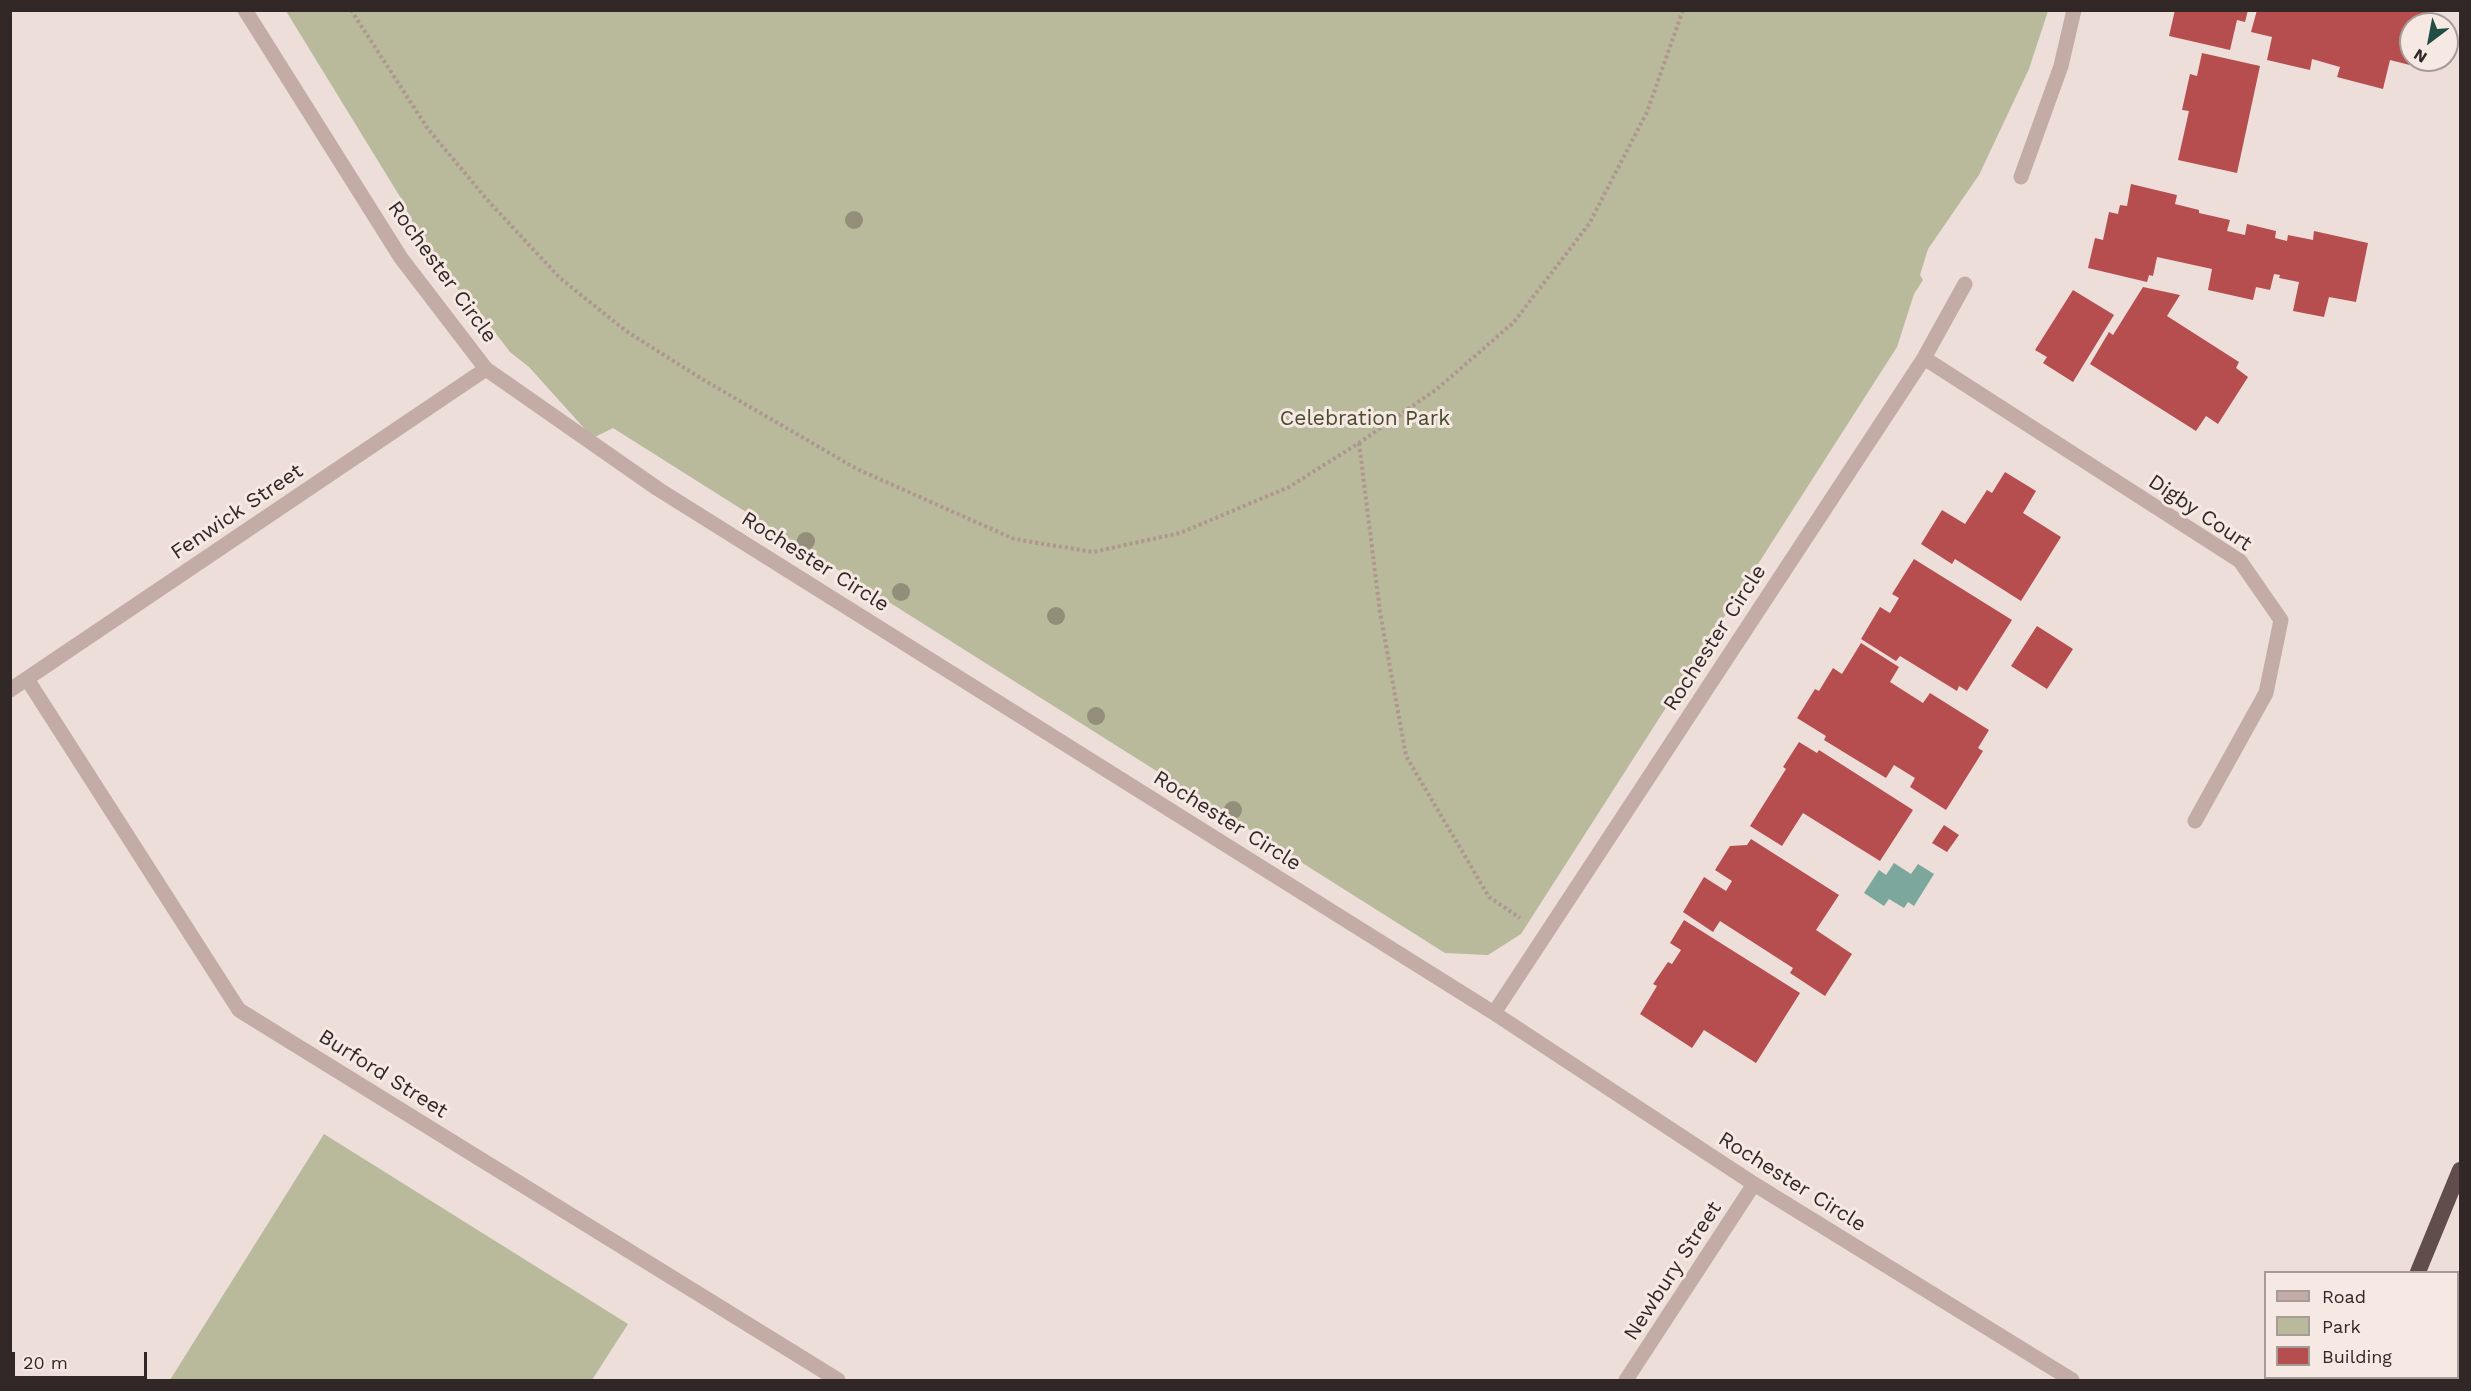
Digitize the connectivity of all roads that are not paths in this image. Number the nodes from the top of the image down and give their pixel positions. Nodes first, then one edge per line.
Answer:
1 (244, 10) edge
2 (2074, 10) edge
3 (2021, 177) dead end
4 (1965, 284) dead end
5 (1924, 358) junction
6 (486, 369) junction
7 (27, 679) junction
8 (10, 690) edge
9 (2195, 821) dead end
10 (1494, 1013) junction
11 (2460, 1170) edge
12 (1755, 1184) junction
13 (2418, 1271) edge
14 (838, 1380) edge
15 (1626, 1380) edge
16 (2072, 1380) edge

1 - 6 street, Rochester Circle
2 - 3 street
4 - 5 street, Rochester Circle
5 - 9 street, Digby Court
5 - 10 street, Rochester Circle
6 - 7 street, Fenwick Street
6 - 10 street, Rochester Circle
7 - 8 street, Fenwick Street
7 - 14 street, Burford Street
10 - 12 street, Rochester Circle
11 - 13 highway
12 - 15 street, Newbury Street
12 - 16 street, Rochester Circle

